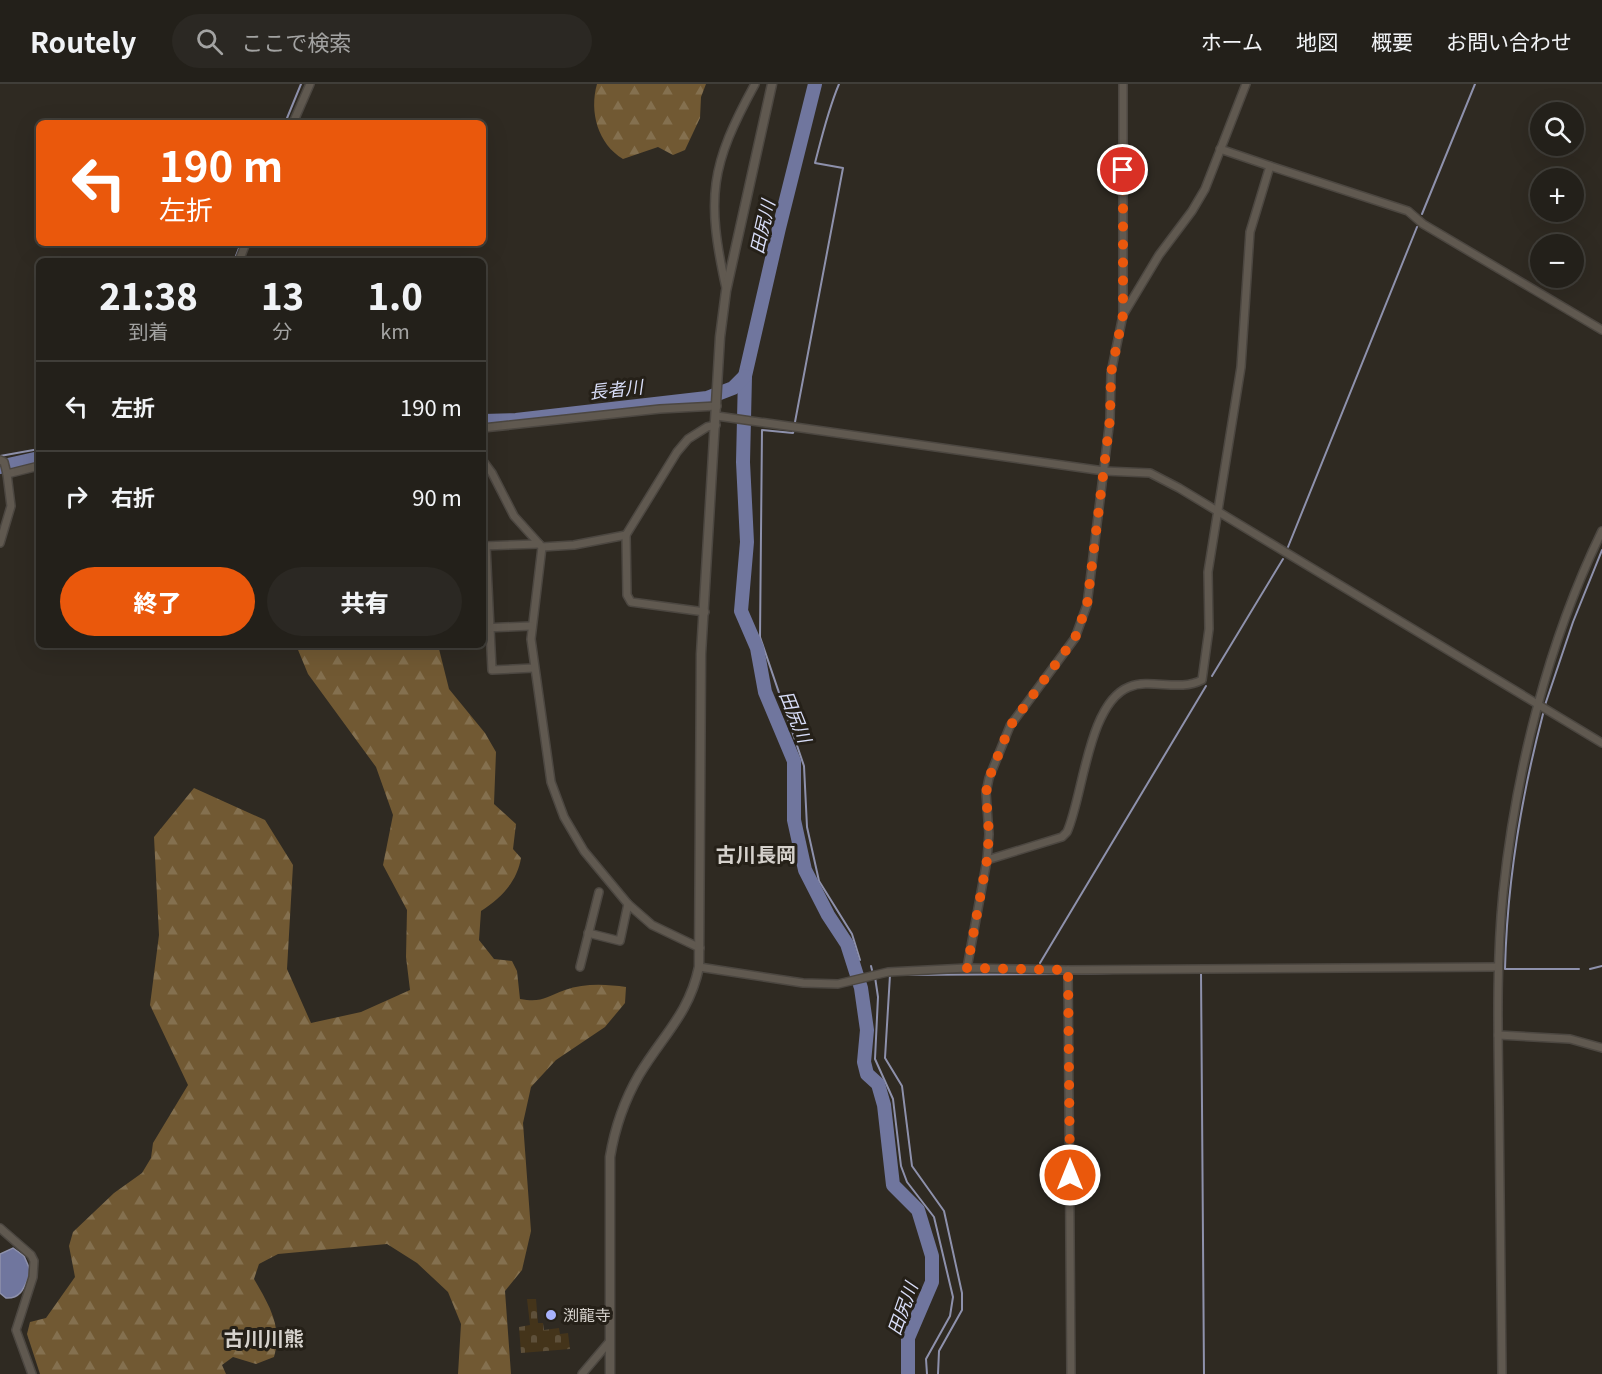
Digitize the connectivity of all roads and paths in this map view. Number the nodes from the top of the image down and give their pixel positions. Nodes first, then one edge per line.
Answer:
1 (310, 84) edge
2 (755, 84) edge
3 (772, 84) edge
4 (1123, 84) edge
5 (1246, 84) edge
6 (294, 120) edge
7 (1220, 149) junction
8 (1270, 166) junction
9 (726, 291) junction
10 (1123, 315) junction
11 (1602, 330) edge
12 (717, 404) junction
13 (717, 421) junction
14 (486, 428) edge
15 (486, 465) edge
16 (4, 466) edge
17 (36, 466) edge
18 (1104, 471) junction
19 (1216, 512) junction
20 (1602, 531) edge
21 (626, 535) junction
22 (0, 543) edge
23 (486, 546) edge
24 (540, 546) junction
25 (486, 601) edge
26 (705, 612) junction
27 (531, 626) junction
28 (487, 628) edge
29 (534, 668) junction
30 (1540, 705) junction
31 (1602, 743) edge
32 (987, 860) junction
33 (599, 892) dead end
34 (628, 904) junction
35 (588, 933) junction
36 (700, 948) junction
37 (580, 967) dead end
38 (699, 967) junction
39 (1498, 967) junction
40 (967, 968) junction
41 (1068, 970) junction
42 (1498, 1035) junction
43 (1602, 1048) edge
44 (0, 1228) edge
45 (610, 1341) junction
46 (32, 1374) edge
47 (582, 1374) edge
48 (610, 1374) edge
49 (1071, 1374) edge
50 (1502, 1374) edge

1 - 6 street
2 - 9 street
3 - 9 street
4 - 10 street
5 - 7 street
7 - 8 street
7 - 10 street
8 - 11 street
8 - 19 street
9 - 12 street
10 - 18 street
12 - 13 street
12 - 14 street
13 - 18 street
13 - 21 street
13 - 26 street
15 - 24 street
16 - 17 street
16 - 22 street
18 - 19 street
18 - 32 street
19 - 30 street
19 - 32 street
20 - 30 street
21 - 24 street
21 - 26 street
23 - 24 street
24 - 27 street
25 - 28 street
26 - 36 street
27 - 28 street
27 - 29 street
28 - 29 street
29 - 34 street
30 - 31 street
30 - 39 street
32 - 40 street
33 - 35 street
34 - 35 street
34 - 36 street
35 - 37 street
36 - 38 street
38 - 40 street
38 - 45 street
39 - 41 street
39 - 42 street
40 - 41 street
41 - 49 street
42 - 43 street
42 - 50 street
44 - 46 street
45 - 47 street
45 - 48 street

